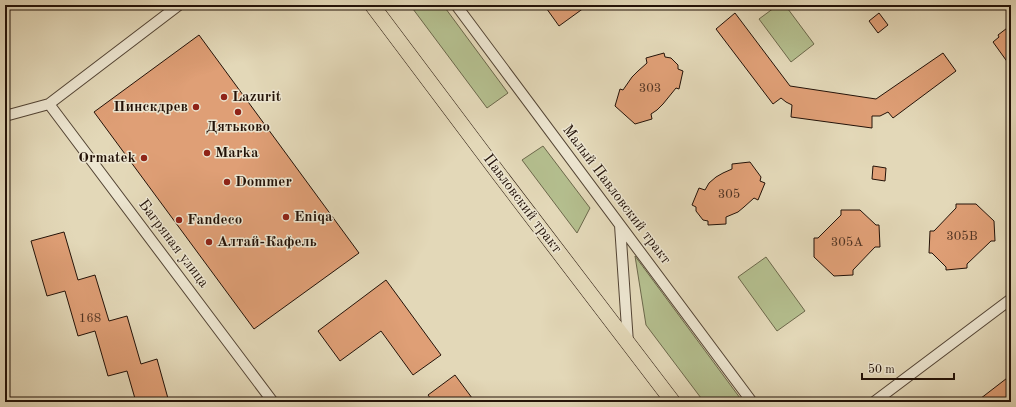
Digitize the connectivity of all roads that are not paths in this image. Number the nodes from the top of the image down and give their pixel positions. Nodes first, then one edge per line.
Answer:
1 (179, 5) edge
2 (372, 5) edge
3 (456, 5) edge
4 (49, 104) junction
5 (5, 116) edge
6 (620, 225) junction
7 (1011, 299) edge
8 (628, 343) junction
9 (273, 402) edge
10 (673, 402) edge
11 (752, 402) edge
12 (874, 402) edge

1 - 4 street
2 - 8 main road, Павловский тракт
3 - 6 street, Малый Павловский тракт
4 - 5 street
4 - 9 street, Багряная улица
6 - 8 street
6 - 11 street, Малый Павловский тракт
7 - 12 street
8 - 10 main road, Павловский тракт

